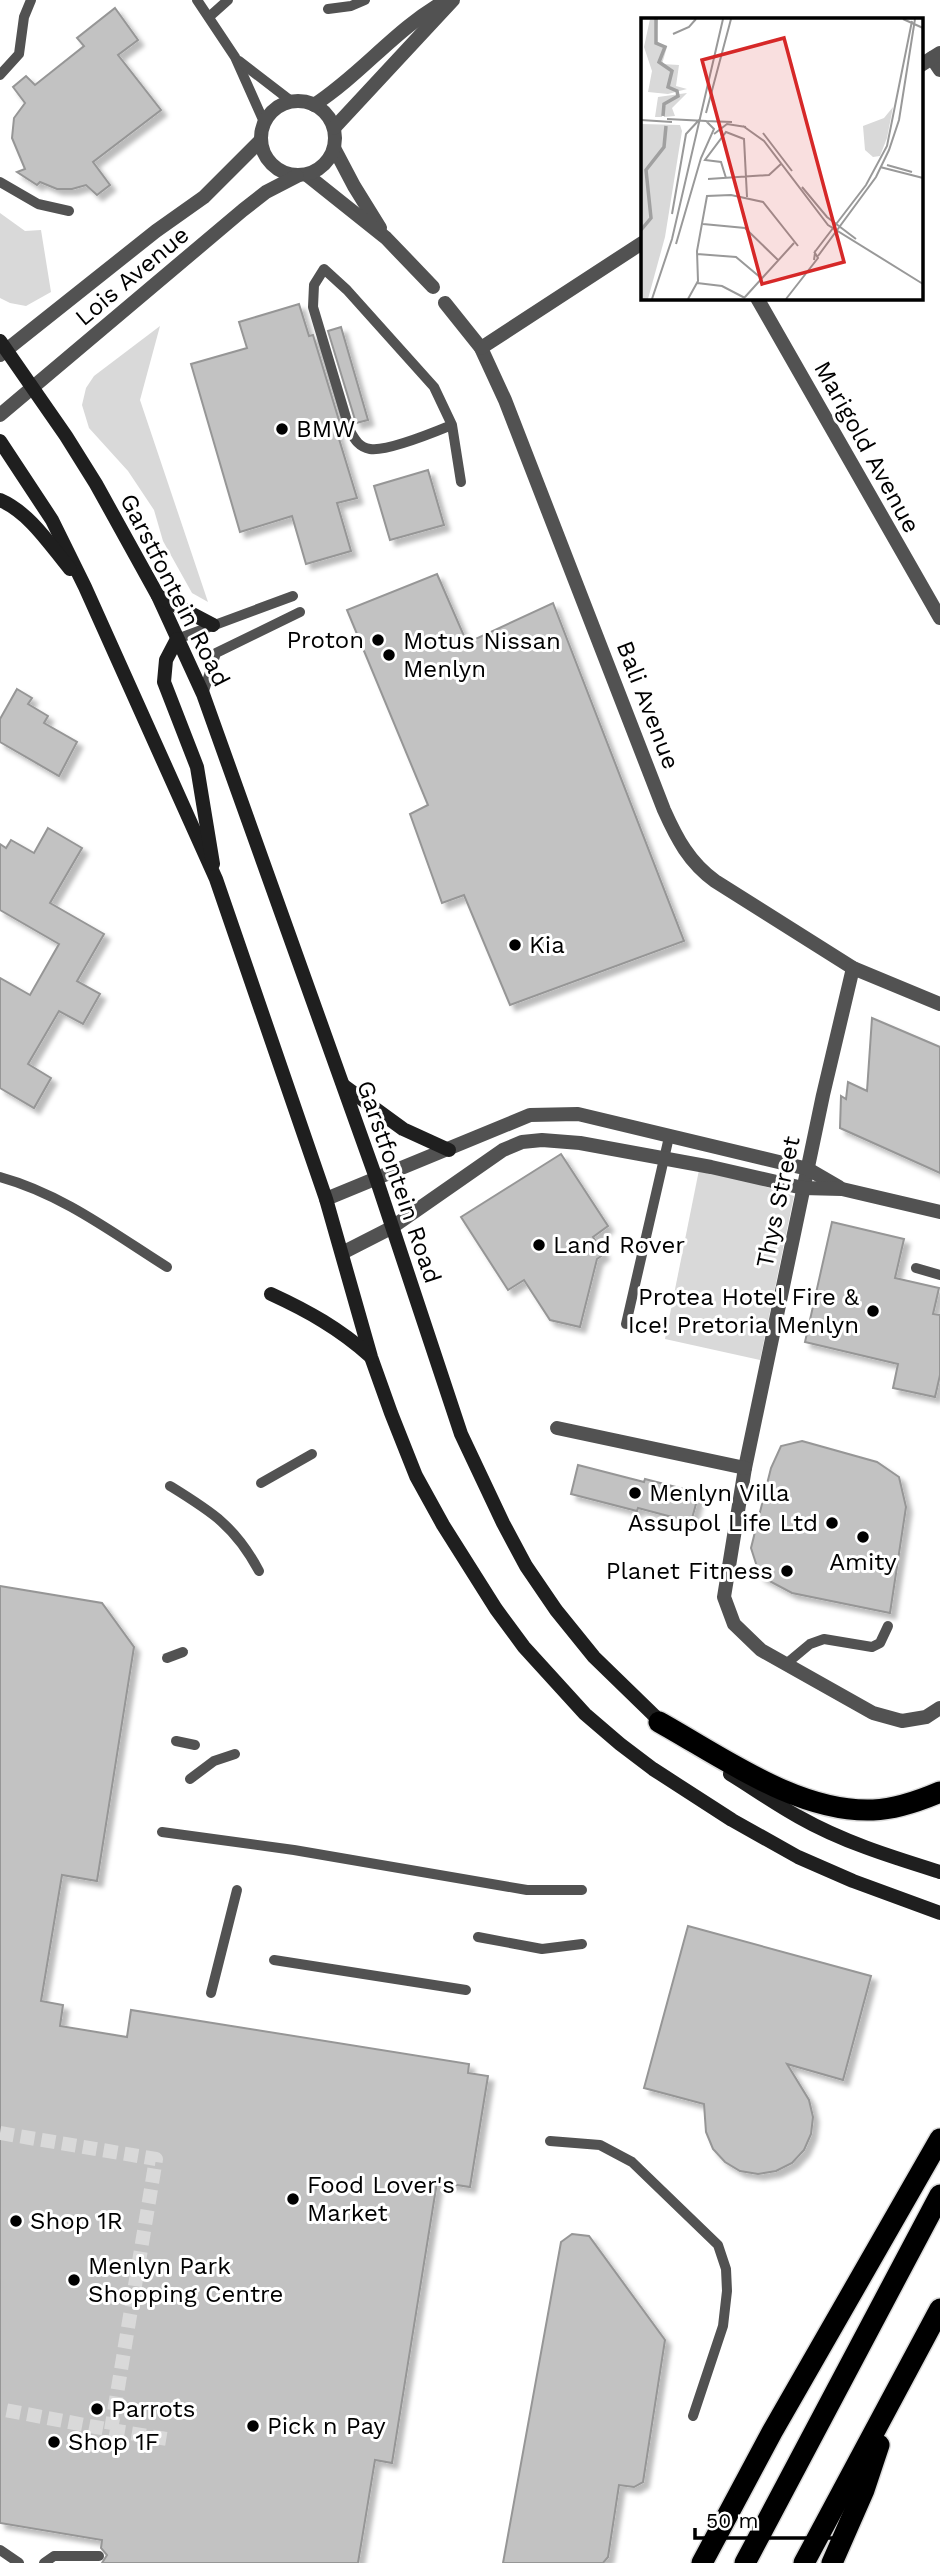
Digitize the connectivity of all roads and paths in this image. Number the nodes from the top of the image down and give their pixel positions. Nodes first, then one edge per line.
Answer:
1 (31, 0) edge
2 (197, 0) edge
3 (228, 0) edge
4 (365, 0) edge
5 (450, 0) edge
6 (328, 9) dead end
7 (209, 17) junction
8 (390, 42) junction
9 (402, 54) junction
10 (234, 57) junction
11 (0, 75) edge
12 (291, 101) junction
13 (314, 105) junction
14 (264, 121) junction
15 (334, 128) junction
16 (260, 141) junction
17 (334, 148) junction
18 (302, 175) junction
19 (0, 183) edge
20 (69, 211) dead end
21 (372, 222) junction
22 (641, 244) edge
23 (433, 287) dead end
24 (758, 299) edge
25 (445, 303) dead end
26 (481, 348) junction
27 (2, 349) edge
28 (33, 388) junction
29 (0, 415) edge
30 (452, 425) junction
31 (0, 441) edge
32 (461, 482) dead end
33 (0, 500) edge
34 (85, 587) junction
35 (158, 596) junction
36 (293, 596) dead end
37 (300, 612) dead end
38 (940, 618) edge
39 (213, 625) junction
40 (177, 639) junction
41 (203, 694) junction
42 (216, 879) junction
43 (853, 968) junction
44 (940, 1004) edge
45 (343, 1085) junction
46 (669, 1137) junction
47 (449, 1150) junction
48 (663, 1158) junction
49 (808, 1170) junction
50 (0, 1177) edge
51 (376, 1178) junction
52 (803, 1188) junction
53 (842, 1189) junction
54 (326, 1199) junction
55 (940, 1212) edge
56 (391, 1228) junction
57 (342, 1253) junction
58 (167, 1266) dead end
59 (915, 1268) dead end
60 (940, 1275) edge
61 (271, 1294) dead end
62 (626, 1324) dead end
63 (371, 1357) junction
64 (557, 1428) dead end
65 (312, 1454) dead end
66 (745, 1468) junction
67 (261, 1483) dead end
68 (170, 1486) dead end
69 (259, 1571) dead end
70 (888, 1626) dead end
71 (183, 1652) dead end
72 (167, 1658) dead end
73 (786, 1664) junction
74 (940, 1708) edge
75 (659, 1721) junction
76 (176, 1741) dead end
77 (195, 1745) dead end
78 (234, 1754) dead end
79 (190, 1779) dead end
80 (940, 1793) edge
81 (162, 1832) dead end
82 (940, 1872) edge
83 (237, 1890) dead end
84 (582, 1890) dead end
85 (940, 1913) edge
86 (478, 1937) dead end
87 (582, 1944) dead end
88 (274, 1960) dead end
89 (466, 1990) dead end
90 (211, 1993) dead end
91 (940, 2139) edge
92 (550, 2141) dead end
93 (940, 2195) edge
94 (940, 2309) edge
95 (898, 2387) junction
96 (693, 2416) dead end
97 (0, 2550) edge
98 (19, 2563) edge
99 (44, 2563) edge
100 (78, 2563) edge
101 (702, 2563) edge
102 (745, 2563) edge
103 (804, 2563) edge
104 (832, 2563) edge

1 - 11 lane
2 - 7 lane
3 - 7 lane
4 - 6 lane
5 - 8 street
5 - 9 street
7 - 10 lane
8 - 9 street
8 - 13 street
9 - 15 street
10 - 12 lane
10 - 14 lane
12 - 13 street
12 - 14 street
13 - 15 street
14 - 16 street
15 - 17 street
16 - 18 street
16 - 27 street, Lois Avenue
17 - 18 street
17 - 21 street
18 - 21 street
18 - 28 street, Lois Avenue
19 - 20 lane
21 - 23 street
22 - 26 street
24 - 38 street, Marigold Avenue
25 - 26 street, Bali Avenue
26 - 43 street, Bali Avenue
27 - 28 main road, Garstfontein Road
28 - 29 street, Lois Avenue
28 - 35 main road, Garstfontein Road
30 - 30 lane
30 - 32 lane
31 - 34 main road
33 - 34 main road
34 - 42 main road
35 - 39 main road
35 - 40 main road, Garstfontein Road
36 - 39 lane
37 - 41 lane
39 - 40 lane
40 - 41 main road, Garstfontein Road
40 - 42 main road
41 - 45 main road, Garstfontein Road
42 - 54 main road
43 - 44 street, Bali Avenue
43 - 49 street, Thys Street
45 - 47 main road
45 - 51 main road, Garstfontein Road
46 - 47 street
46 - 48 lane
46 - 49 street
47 - 51 street
48 - 52 street
48 - 56 street
48 - 62 lane
49 - 52 street, Thys Street
49 - 53 street
50 - 58 lane
51 - 54 street
51 - 56 main road, Garstfontein Road
52 - 53 street
52 - 66 street, Thys Street
53 - 55 street
54 - 57 main road
56 - 57 street
56 - 75 main road, Garstfontein Road
57 - 63 main road
59 - 60 lane
61 - 63 main road
63 - 85 main road
64 - 66 street
65 - 67 lane
66 - 73 street, Thys Street
68 - 69 lane
70 - 73 lane
71 - 72 lane
73 - 74 street, Thys Street
75 - 80 highway
75 - 82 main road, Garstfontein Road
76 - 77 lane
78 - 79 lane
81 - 84 lane
83 - 90 lane
86 - 87 lane
88 - 89 lane
91 - 101 highway
92 - 96 lane
93 - 102 highway
94 - 95 highway
95 - 103 highway
95 - 104 highway
97 - 98 lane
99 - 100 lane

